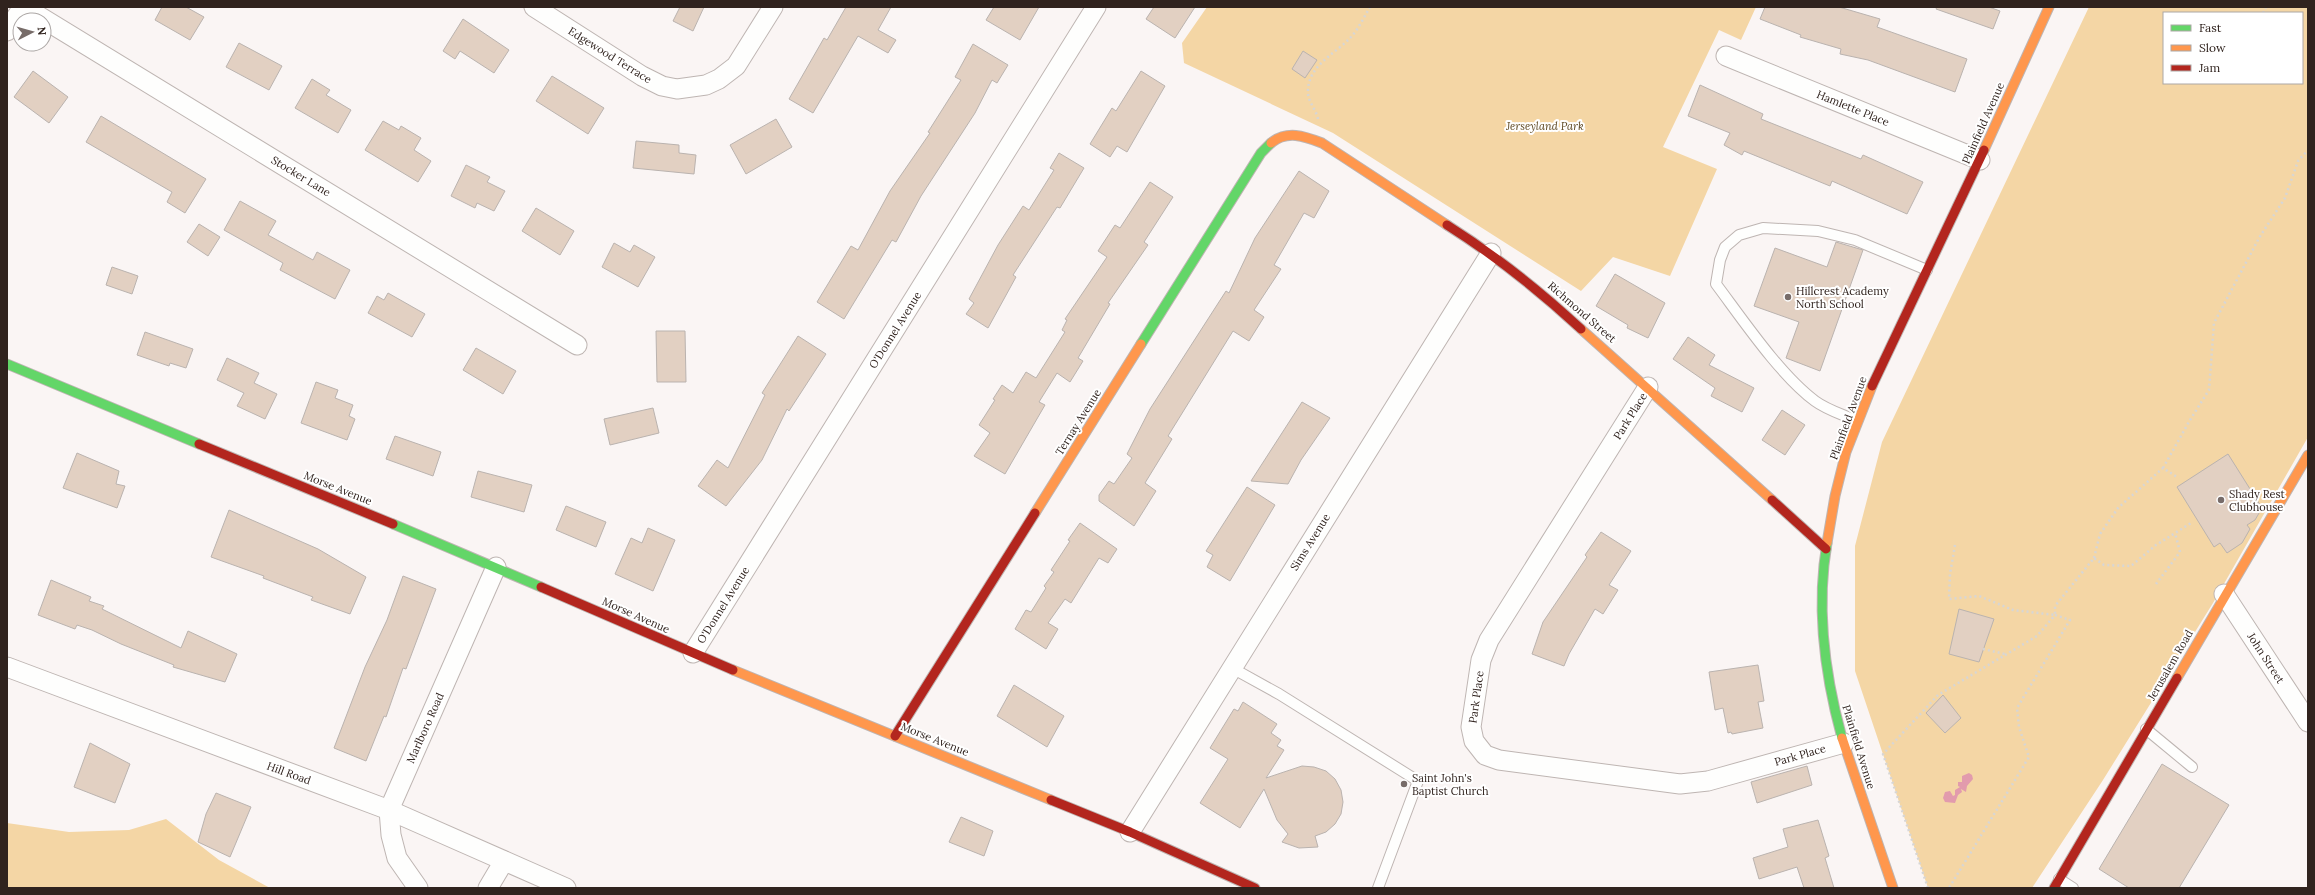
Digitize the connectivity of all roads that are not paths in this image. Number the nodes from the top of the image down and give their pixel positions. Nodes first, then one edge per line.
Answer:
1 (24, 7) edge
2 (534, 7) edge
3 (773, 7) edge
4 (1096, 7) edge
5 (2049, 7) edge
6 (7, 31) edge
7 (1726, 56) dead end
8 (1293, 134) joint
9 (1980, 160) junction
10 (1491, 253) junction
11 (1927, 270) junction
12 (577, 345) dead end
13 (7, 364) edge
14 (1648, 387) junction
15 (1857, 421) junction
16 (2308, 454) edge
17 (1826, 549) junction
18 (496, 567) junction
19 (2224, 594) junction
20 (693, 653) junction
21 (7, 667) edge
22 (1232, 668) junction
23 (2308, 722) edge
24 (2146, 730) junction
25 (895, 736) junction
26 (1844, 743) junction
27 (2192, 767) dead end
28 (389, 810) junction
29 (1130, 832) junction
30 (504, 861) junction
31 (2056, 884) edge
32 (418, 888) edge
33 (488, 888) edge
34 (566, 888) edge
35 (1255, 888) edge
36 (1378, 888) edge
37 (1893, 888) edge
38 (2073, 888) edge

1 - 6 street
1 - 12 street, Stocker Lane
2 - 3 street, Edgewood Terrace
4 - 20 street, O'Donnel Avenue
5 - 9 street, Plainfield Avenue
7 - 9 street, Hamlette Place
8 - 10 street, Richmond Street
8 - 25 street, Ternay Avenue
9 - 11 street, Plainfield Avenue
10 - 14 street, Richmond Street
10 - 22 street, Sims Avenue
11 - 15 street, Plainfield Avenue
11 - 15 lane
13 - 18 street, Morse Avenue
14 - 17 street, Richmond Street
14 - 26 street, Park Place
15 - 17 street, Plainfield Avenue
16 - 19 street, Jerusalem Road
17 - 26 street, Plainfield Avenue
18 - 20 street, Morse Avenue
18 - 28 street, Marlboro Road
19 - 23 street, John Street
19 - 24 street, Jerusalem Road
20 - 25 street, Morse Avenue
21 - 28 street, Hill Road
22 - 29 street, Sims Avenue
22 - 36 lane
24 - 27 lane
24 - 31 street, Jerusalem Road
25 - 29 street, Morse Avenue
26 - 37 street, Plainfield Avenue
28 - 30 street, Hill Road
28 - 32 street, Marlboro Road
29 - 35 street, Morse Avenue
30 - 33 street
30 - 34 street, Hill Road
31 - 38 lane

